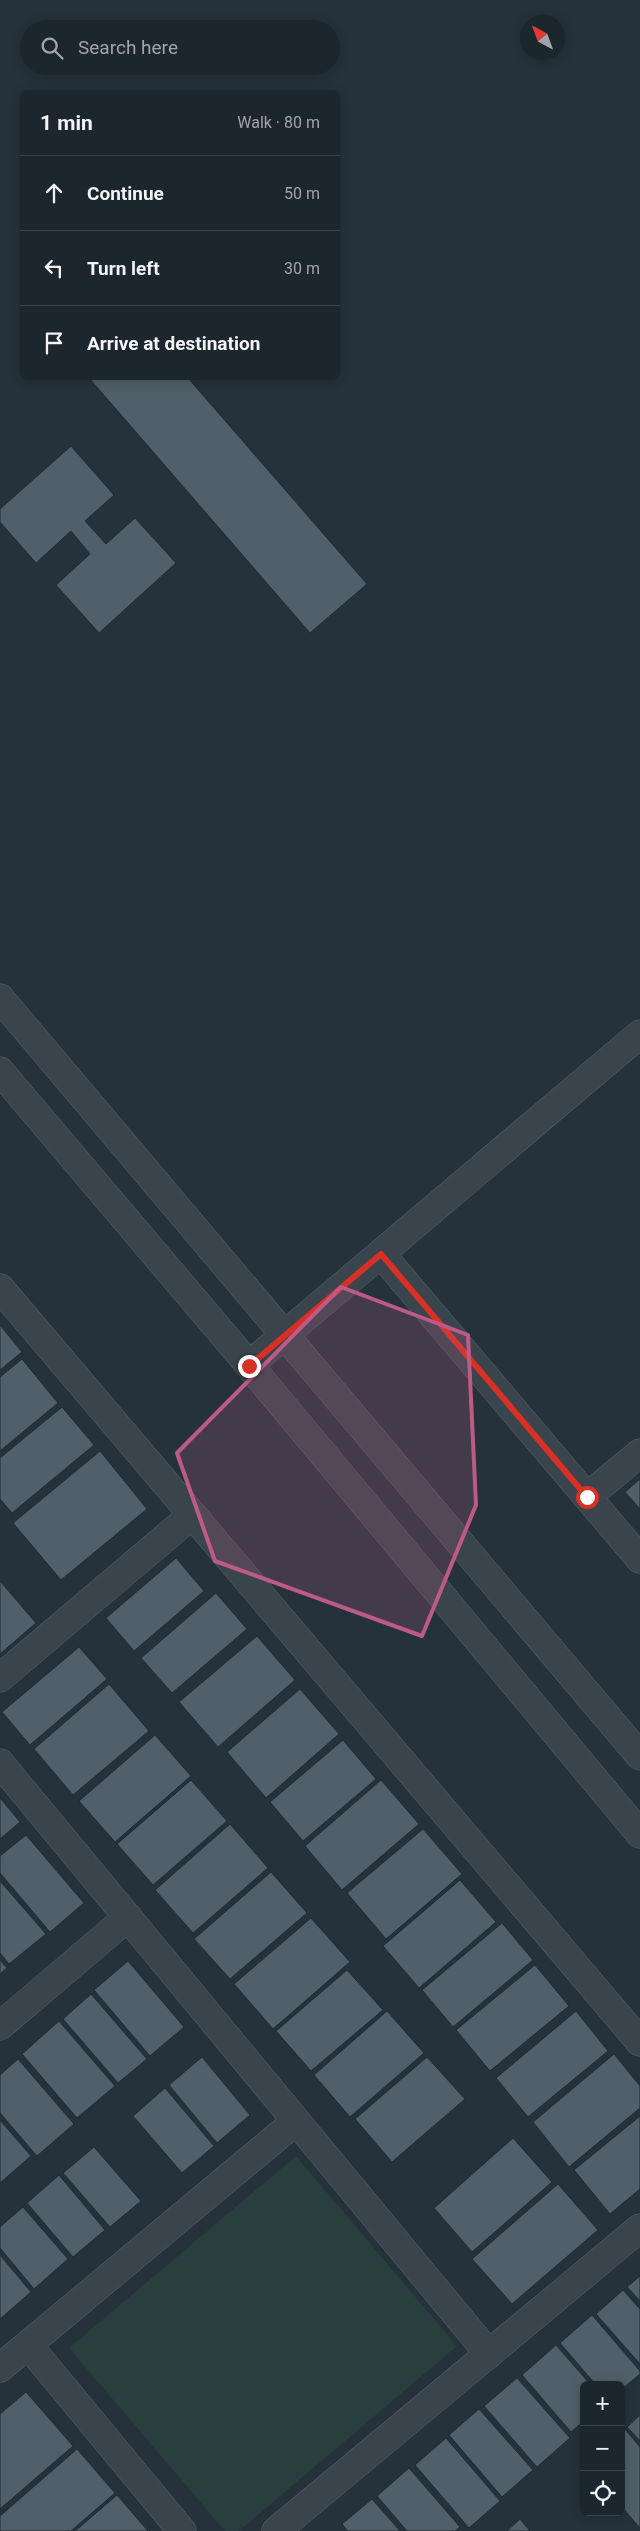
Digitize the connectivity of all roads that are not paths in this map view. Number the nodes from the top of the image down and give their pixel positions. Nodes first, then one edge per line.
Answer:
1 (0, 998) edge
2 (640, 1034) edge
3 (0, 1071) edge
4 (381, 1254) junction
5 (0, 1288) edge
6 (284, 1335) junction
7 (249, 1366) junction
8 (640, 1453) edge
9 (587, 1497) junction
10 (192, 1515) junction
11 (640, 1559) edge
12 (0, 1678) edge
13 (640, 1756) edge
14 (0, 1763) edge
15 (640, 1834) edge
16 (128, 1918) junction
17 (0, 2026) edge
18 (640, 2042) edge
19 (296, 2122) junction
20 (640, 2228) edge
21 (28, 2345) junction
22 (488, 2354) junction
23 (0, 2368) edge
24 (182, 2531) edge
25 (276, 2531) edge

1 - 6 street
2 - 4 street
3 - 7 street
4 - 6 street
4 - 9 street
5 - 10 street
6 - 7 street
6 - 13 street
7 - 15 street
8 - 9 street
9 - 11 street
10 - 12 street
10 - 18 street
14 - 16 street
16 - 17 street
16 - 19 street
19 - 21 street
19 - 22 street
20 - 22 street
21 - 23 street
21 - 24 street
22 - 25 street

